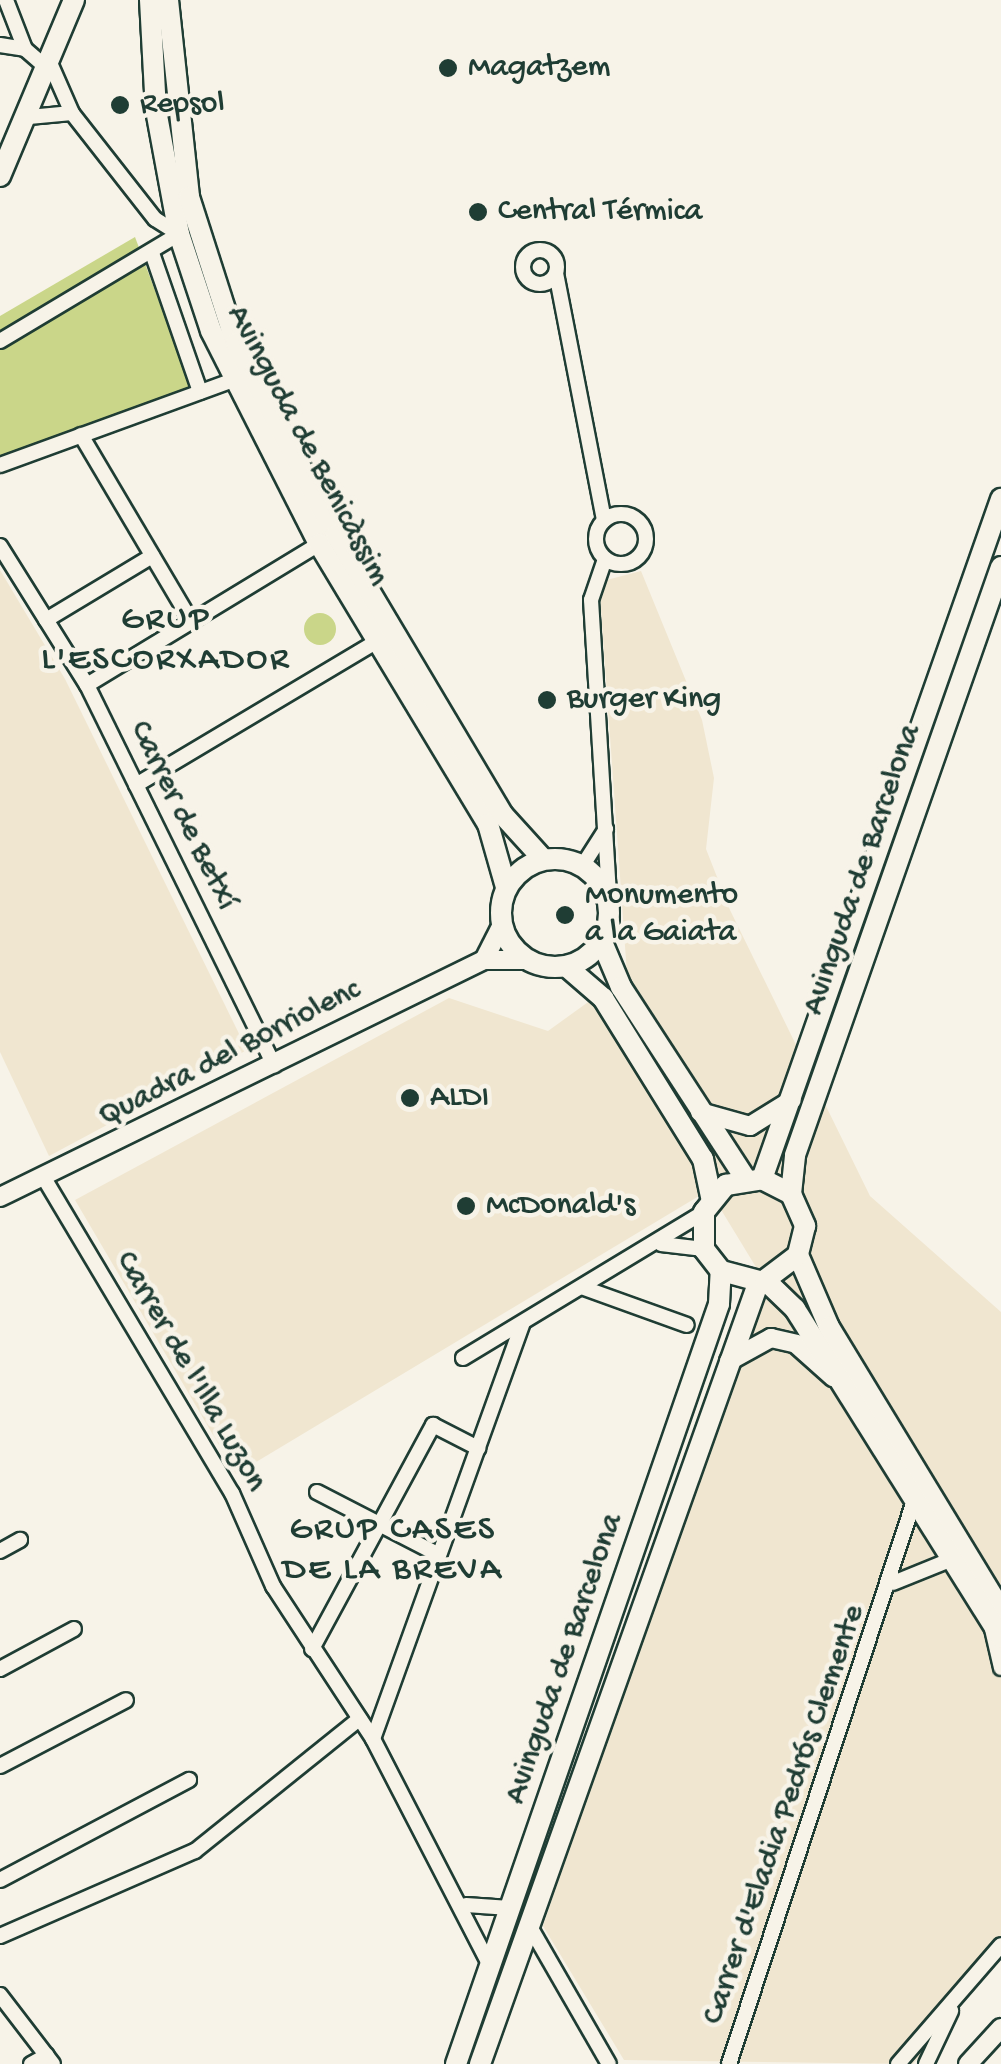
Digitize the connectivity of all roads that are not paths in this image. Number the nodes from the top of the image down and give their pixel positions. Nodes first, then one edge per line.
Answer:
1 (6, 0) edge
2 (74, 0) edge
3 (86, 0) edge
4 (150, 0) edge
5 (168, 0) edge
6 (62, 36) junction
7 (0, 45) edge
8 (25, 49) junction
9 (49, 66) junction
10 (72, 113) junction
11 (29, 116) junction
12 (0, 176) edge
13 (179, 234) junction
14 (152, 254) junction
15 (556, 272) junction
16 (541, 284) junction
17 (561, 312) junction
18 (0, 341) edge
19 (233, 380) junction
20 (200, 392) junction
21 (80, 436) junction
22 (0, 465) edge
23 (1001, 499) edge
24 (604, 520) junction
25 (320, 544) junction
26 (0, 546) edge
27 (152, 556) junction
28 (605, 559) junction
29 (1001, 567) edge
30 (46, 620) junction
31 (191, 622) junction
32 (378, 640) junction
33 (86, 685) junction
34 (136, 785) junction
35 (609, 824) junction
36 (543, 859) junction
37 (583, 866) junction
38 (506, 887) junction
39 (610, 914) junction
40 (501, 926) junction
41 (602, 942) junction
42 (484, 960) junction
43 (525, 960) junction
44 (567, 967) junction
45 (274, 1065) junction
46 (792, 1100) junction
47 (700, 1112) junction
48 (44, 1178) junction
49 (753, 1178) junction
50 (790, 1194) junction
51 (0, 1197) edge
52 (707, 1205) junction
53 (660, 1244) junction
54 (704, 1248) junction
55 (798, 1255) junction
56 (721, 1271) junction
57 (762, 1280) junction
58 (584, 1288) junction
59 (524, 1323) junction
60 (687, 1325) dead end
61 (463, 1358) dead end
62 (722, 1369) junction
63 (833, 1378) junction
64 (478, 1448) junction
65 (317, 1492) dead end
66 (913, 1504) junction
67 (379, 1525) junction
68 (20, 1540) dead end
69 (0, 1551) edge
70 (440, 1555) junction
71 (950, 1560) junction
72 (893, 1583) junction
73 (997, 1622) edge
74 (74, 1629) dead end
75 (312, 1649) junction
76 (1001, 1668) edge
77 (0, 1669) edge
78 (126, 1700) dead end
79 (359, 1719) junction
80 (373, 1739) junction
81 (0, 1766) edge
82 (189, 1780) dead end
83 (0, 1880) edge
84 (466, 1905) junction
85 (510, 1908) junction
86 (529, 1925) junction
87 (0, 1936) edge
88 (1001, 1946) edge
89 (490, 1966) junction
90 (960, 1992) junction
91 (0, 1995) edge
92 (1001, 2028) edge
93 (50, 2060) edge
94 (30, 2064) edge
95 (456, 2064) edge
96 (480, 2064) edge
97 (609, 2064) edge
98 (729, 2064) edge
99 (898, 2064) edge
100 (926, 2064) edge
101 (968, 2064) edge

1 - 8 street
2 - 6 main road
3 - 6 main road
4 - 13 main road, Avinguda de Benicàssim
5 - 36 main road, Avinguda de Benicàssim
6 - 9 main road
7 - 8 street
8 - 9 street
9 - 10 street
9 - 11 main road
10 - 11 street
10 - 13 street
11 - 12 main road
13 - 14 street
13 - 19 main road, Avinguda de Benicàssim
14 - 18 street
14 - 20 street, Avinguda de Benicàssim
15 - 16 street
15 - 16 street
15 - 17 street
16 - 17 street
17 - 24 street
19 - 20 street
19 - 25 main road, Avinguda de Benicàssim
20 - 21 street
21 - 22 street
21 - 27 street
23 - 46 main road, Avinguda de Barcelona
24 - 28 street
24 - 28 street
25 - 31 street
25 - 32 main road, Avinguda de Benicàssim
26 - 30 street, Carrer de Betxí
27 - 30 street
27 - 31 street
28 - 35 street
29 - 50 main road, Avinguda de Barcelona
30 - 33 street, Carrer de Betxí
31 - 33 street
32 - 34 street
32 - 38 main road, Avinguda de Benicàssim
33 - 34 street, Carrer de Betxí
34 - 45 street, Carrer de Betxí
35 - 37 street
35 - 39 street
36 - 37 main road
36 - 38 main road
37 - 39 main road
38 - 40 main road
39 - 41 main road
40 - 42 street
40 - 43 main road
41 - 44 main road
41 - 47 main road
42 - 43 street, Quadra del Borriolenc
42 - 45 street, Quadra del Borriolenc
43 - 44 main road
44 - 52 main road
45 - 48 street, Quadra del Borriolenc
46 - 47 street
46 - 49 main road, Avinguda de Barcelona
47 - 49 main road
48 - 51 street, Quadra del Borriolenc
48 - 75 street, Carrer de l'Illa Luzon
49 - 50 main road
49 - 52 main road
50 - 55 main road
52 - 53 street
52 - 54 main road
53 - 54 street
53 - 58 street
54 - 56 main road
55 - 57 main road
55 - 73 main road
56 - 57 main road
56 - 85 main road, Avinguda de Barcelona
57 - 62 main road, Avinguda de Barcelona
57 - 63 main road
58 - 59 street
58 - 60 street
59 - 61 street
59 - 64 street
62 - 63 street
62 - 86 main road, Avinguda de Barcelona
63 - 66 main road
64 - 67 street
64 - 70 street
65 - 67 street
66 - 71 main road
66 - 72 street, Carrer d'Eladia Pedrós Clemente
67 - 70 street
67 - 75 street
68 - 69 street
70 - 80 street
71 - 72 street, Carrer d'Eladia Pedrós Clemente
71 - 73 main road
72 - 98 street, Carrer d'Eladia Pedrós Clemente
73 - 76 street
74 - 77 street
75 - 79 street, Carrer de l'Illa Luzon
78 - 81 street
79 - 80 street, Carrer de l'Illa Luzon
79 - 87 street
80 - 84 street, Carrer de l'Illa Luzon
82 - 83 street
84 - 85 street
84 - 89 street, Carrer de l'Illa Luzon
85 - 89 main road, Avinguda de Barcelona
86 - 96 main road, Avinguda de Barcelona
86 - 97 street
88 - 90 street
89 - 95 main road, Avinguda de Barcelona
90 - 99 street
90 - 100 street
91 - 93 street
92 - 101 street
93 - 94 street

